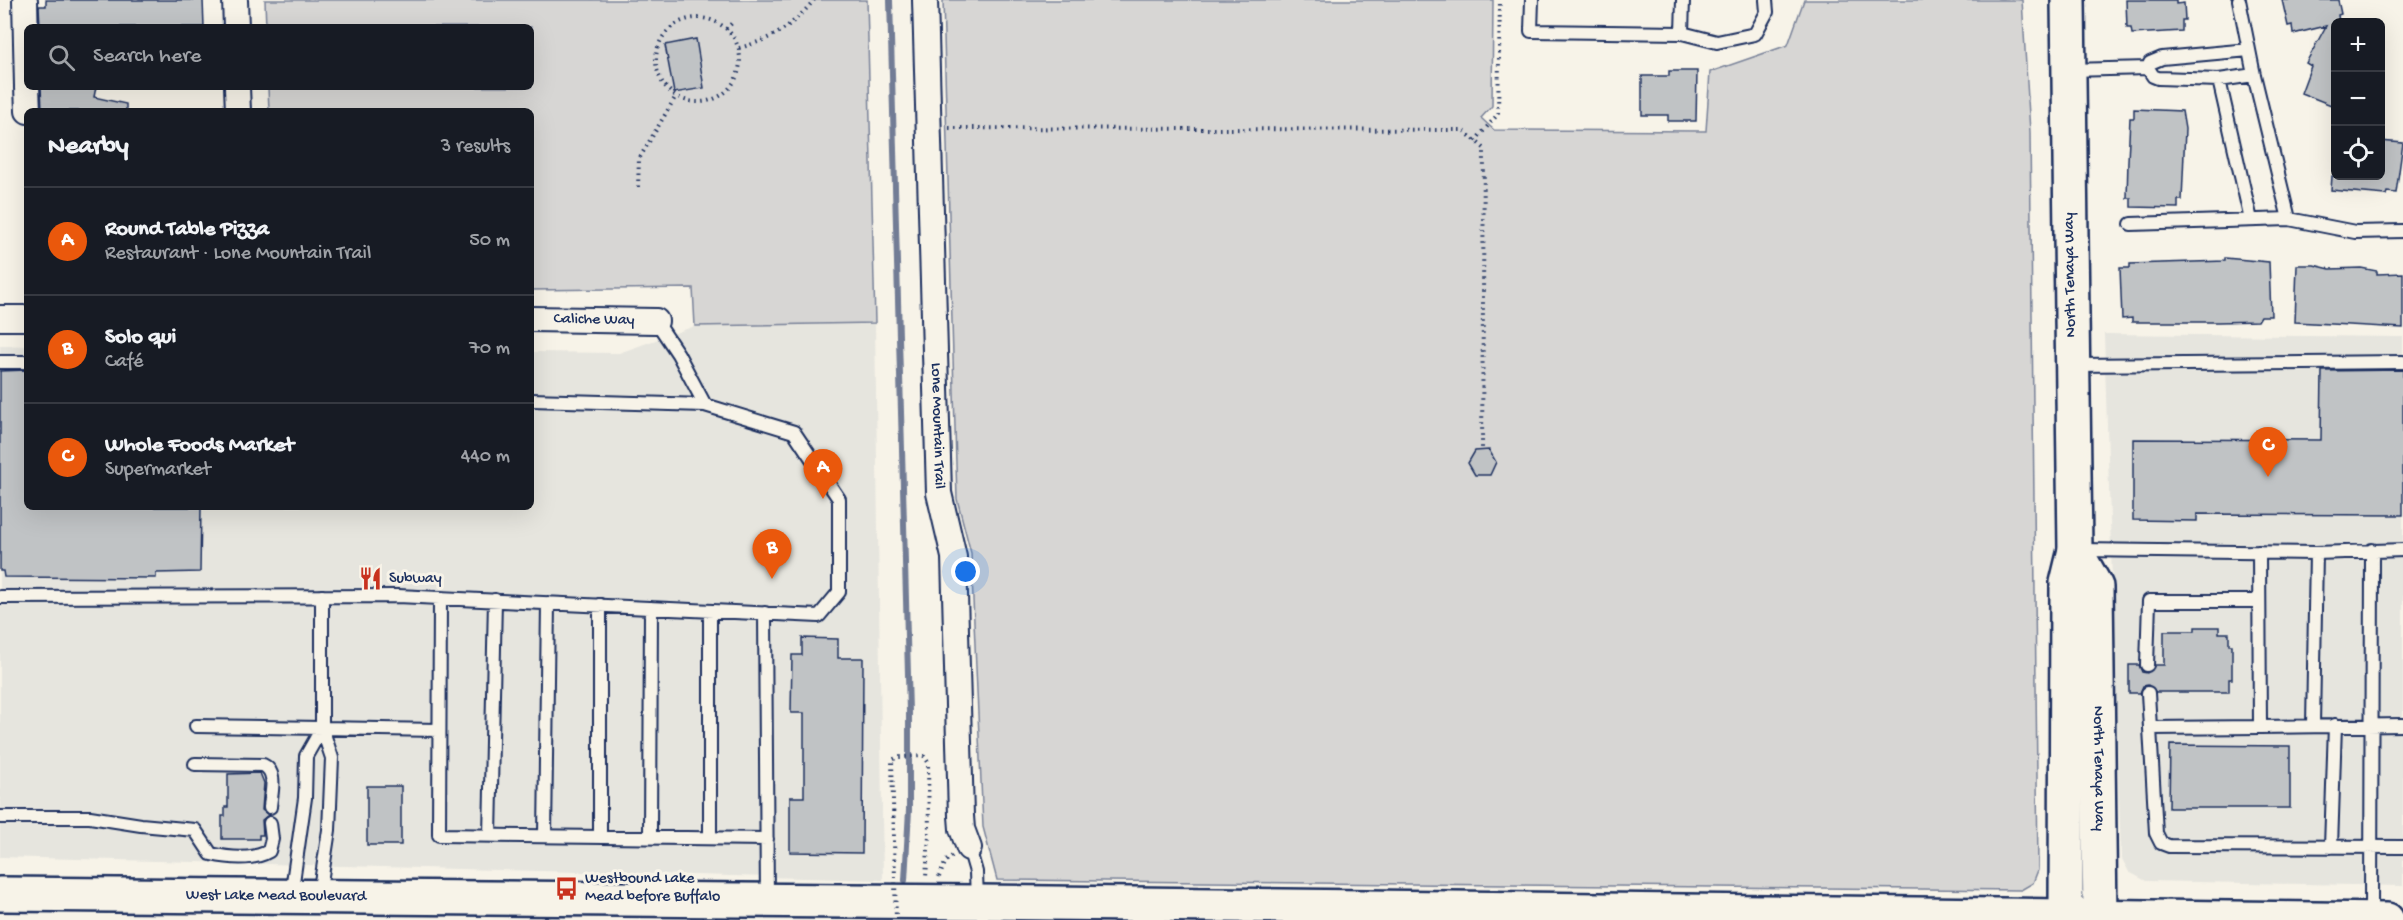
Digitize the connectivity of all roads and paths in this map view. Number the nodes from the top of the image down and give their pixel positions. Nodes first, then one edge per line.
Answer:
1 (25, 0) edge
2 (235, 0) edge
3 (814, 0) edge
4 (926, 0) edge
5 (1500, 0) edge
6 (1532, 0) edge
7 (1683, 0) edge
8 (1766, 0) edge
9 (2068, 0) edge
10 (2239, 0) edge
11 (733, 22) dead end
12 (26, 24) edge
13 (236, 24) edge
14 (726, 29) junction
15 (1682, 33) junction
16 (739, 48) junction
17 (2249, 50) junction
18 (2178, 57) junction
19 (2148, 68) junction
20 (2069, 70) junction
21 (2254, 75) junction
22 (2178, 80) junction
23 (2219, 80) junction
24 (27, 90) edge
25 (237, 90) edge
26 (676, 96) junction
27 (28, 108) edge
28 (238, 108) edge
29 (943, 128) dead end
30 (1475, 141) junction
31 (638, 187) dead end
32 (2289, 219) junction
33 (2251, 220) junction
34 (2131, 224) dead end
35 (2403, 231) edge
36 (0, 318) edge
37 (24, 318) edge
38 (534, 319) edge
39 (656, 321) joint
40 (0, 362) edge
41 (24, 362) edge
42 (2403, 362) edge
43 (2072, 365) junction
44 (534, 400) edge
45 (705, 405) junction
46 (1482, 450) dead end
47 (2075, 550) junction
48 (2372, 550) junction
49 (2403, 550) edge
50 (2259, 552) junction
51 (2316, 553) junction
52 (322, 596) junction
53 (0, 597) edge
54 (440, 598) junction
55 (495, 600) junction
56 (2259, 601) junction
57 (548, 603) junction
58 (600, 605) junction
59 (651, 608) junction
60 (710, 611) junction
61 (765, 613) junction
62 (2147, 665) dead end
63 (2148, 693) dead end
64 (2313, 725) junction
65 (2335, 725) junction
66 (2372, 725) junction
67 (2403, 725) edge
68 (196, 726) dead end
69 (2260, 727) junction
70 (322, 728) junction
71 (2150, 728) junction
72 (439, 730) junction
73 (195, 764) dead end
74 (270, 807) dead end
75 (0, 817) edge
76 (270, 822) dead end
77 (490, 836) junction
78 (545, 836) junction
79 (600, 837) junction
80 (650, 838) junction
81 (710, 838) junction
82 (767, 839) junction
83 (2371, 846) junction
84 (2331, 847) junction
85 (2403, 847) edge
86 (963, 850) junction
87 (0, 894) edge
88 (680, 901) junction
89 (767, 901) junction
90 (1206, 905) junction
91 (303, 908) edge
92 (978, 908) edge
93 (1598, 916) edge
94 (2066, 918) edge
95 (2100, 918) edge
96 (606, 920) edge
97 (896, 920) edge
98 (1149, 920) edge
99 (2371, 920) edge
100 (2387, 920) edge

1 - 12 street
2 - 13 street
3 - 16 path
4 - 86 street, Lone Mountain Trail
5 - 30 path
6 - 15 lane
7 - 15 lane
8 - 15 lane
9 - 20 main road, North Tenaya Way
10 - 17 lane
11 - 14 path
14 - 16 path
14 - 26 path
16 - 26 path
17 - 18 lane
17 - 21 lane
18 - 19 lane
18 - 22 lane
19 - 20 lane
19 - 22 lane
20 - 43 main road, North Tenaya Way
21 - 23 lane
21 - 32 lane
22 - 23 lane
23 - 33 lane
24 - 27 street
25 - 28 street
26 - 31 path
29 - 30 path
30 - 46 path
32 - 33 lane
32 - 35 lane
33 - 34 lane
36 - 37 street
38 - 39 street, Caliche Way
39 - 45 lane
40 - 41 lane
42 - 43 lane
43 - 47 main road, North Tenaya Way
44 - 45 lane
45 - 61 lane
47 - 50 lane
47 - 94 main road, North Tenaya Way
47 - 95 main road, North Tenaya Way
48 - 49 lane
48 - 51 lane
48 - 66 lane
50 - 51 lane
50 - 56 lane
51 - 64 lane
52 - 53 lane
52 - 54 lane
52 - 70 lane
54 - 55 lane
54 - 72 lane
55 - 57 lane
55 - 77 lane
56 - 62 lane
56 - 69 lane
57 - 58 lane
57 - 78 lane
58 - 59 lane
58 - 79 lane
59 - 60 lane
59 - 80 lane
60 - 61 lane
60 - 81 lane
61 - 82 lane
63 - 71 lane
64 - 65 lane
64 - 69 lane
65 - 66 lane
65 - 84 lane
66 - 67 lane
66 - 83 lane
68 - 70 lane
69 - 71 lane
70 - 72 lane
70 - 91 lane
70 - 91 lane
71 - 84 lane
72 - 77 lane
73 - 74 lane
75 - 76 lane
77 - 78 lane
78 - 79 lane
79 - 80 lane
80 - 81 lane
81 - 82 lane
82 - 89 lane
83 - 84 lane
83 - 85 lane
83 - 99 lane
86 - 92 lane
86 - 97 path, bridge
87 - 91 main road, West Lake Mead Boulevard
88 - 89 main road, West Lake Mead Boulevard
88 - 91 main road, West Lake Mead Boulevard
88 - 96 main road
89 - 92 main road, West Lake Mead Boulevard
90 - 92 main road, West Lake Mead Boulevard
90 - 93 main road, West Lake Mead Boulevard
90 - 98 main road
93 - 94 main road, West Lake Mead Boulevard
94 - 95 main road, West Lake Mead Boulevard
95 - 99 main road, West Lake Mead Boulevard
99 - 100 main road, West Lake Mead Boulevard

